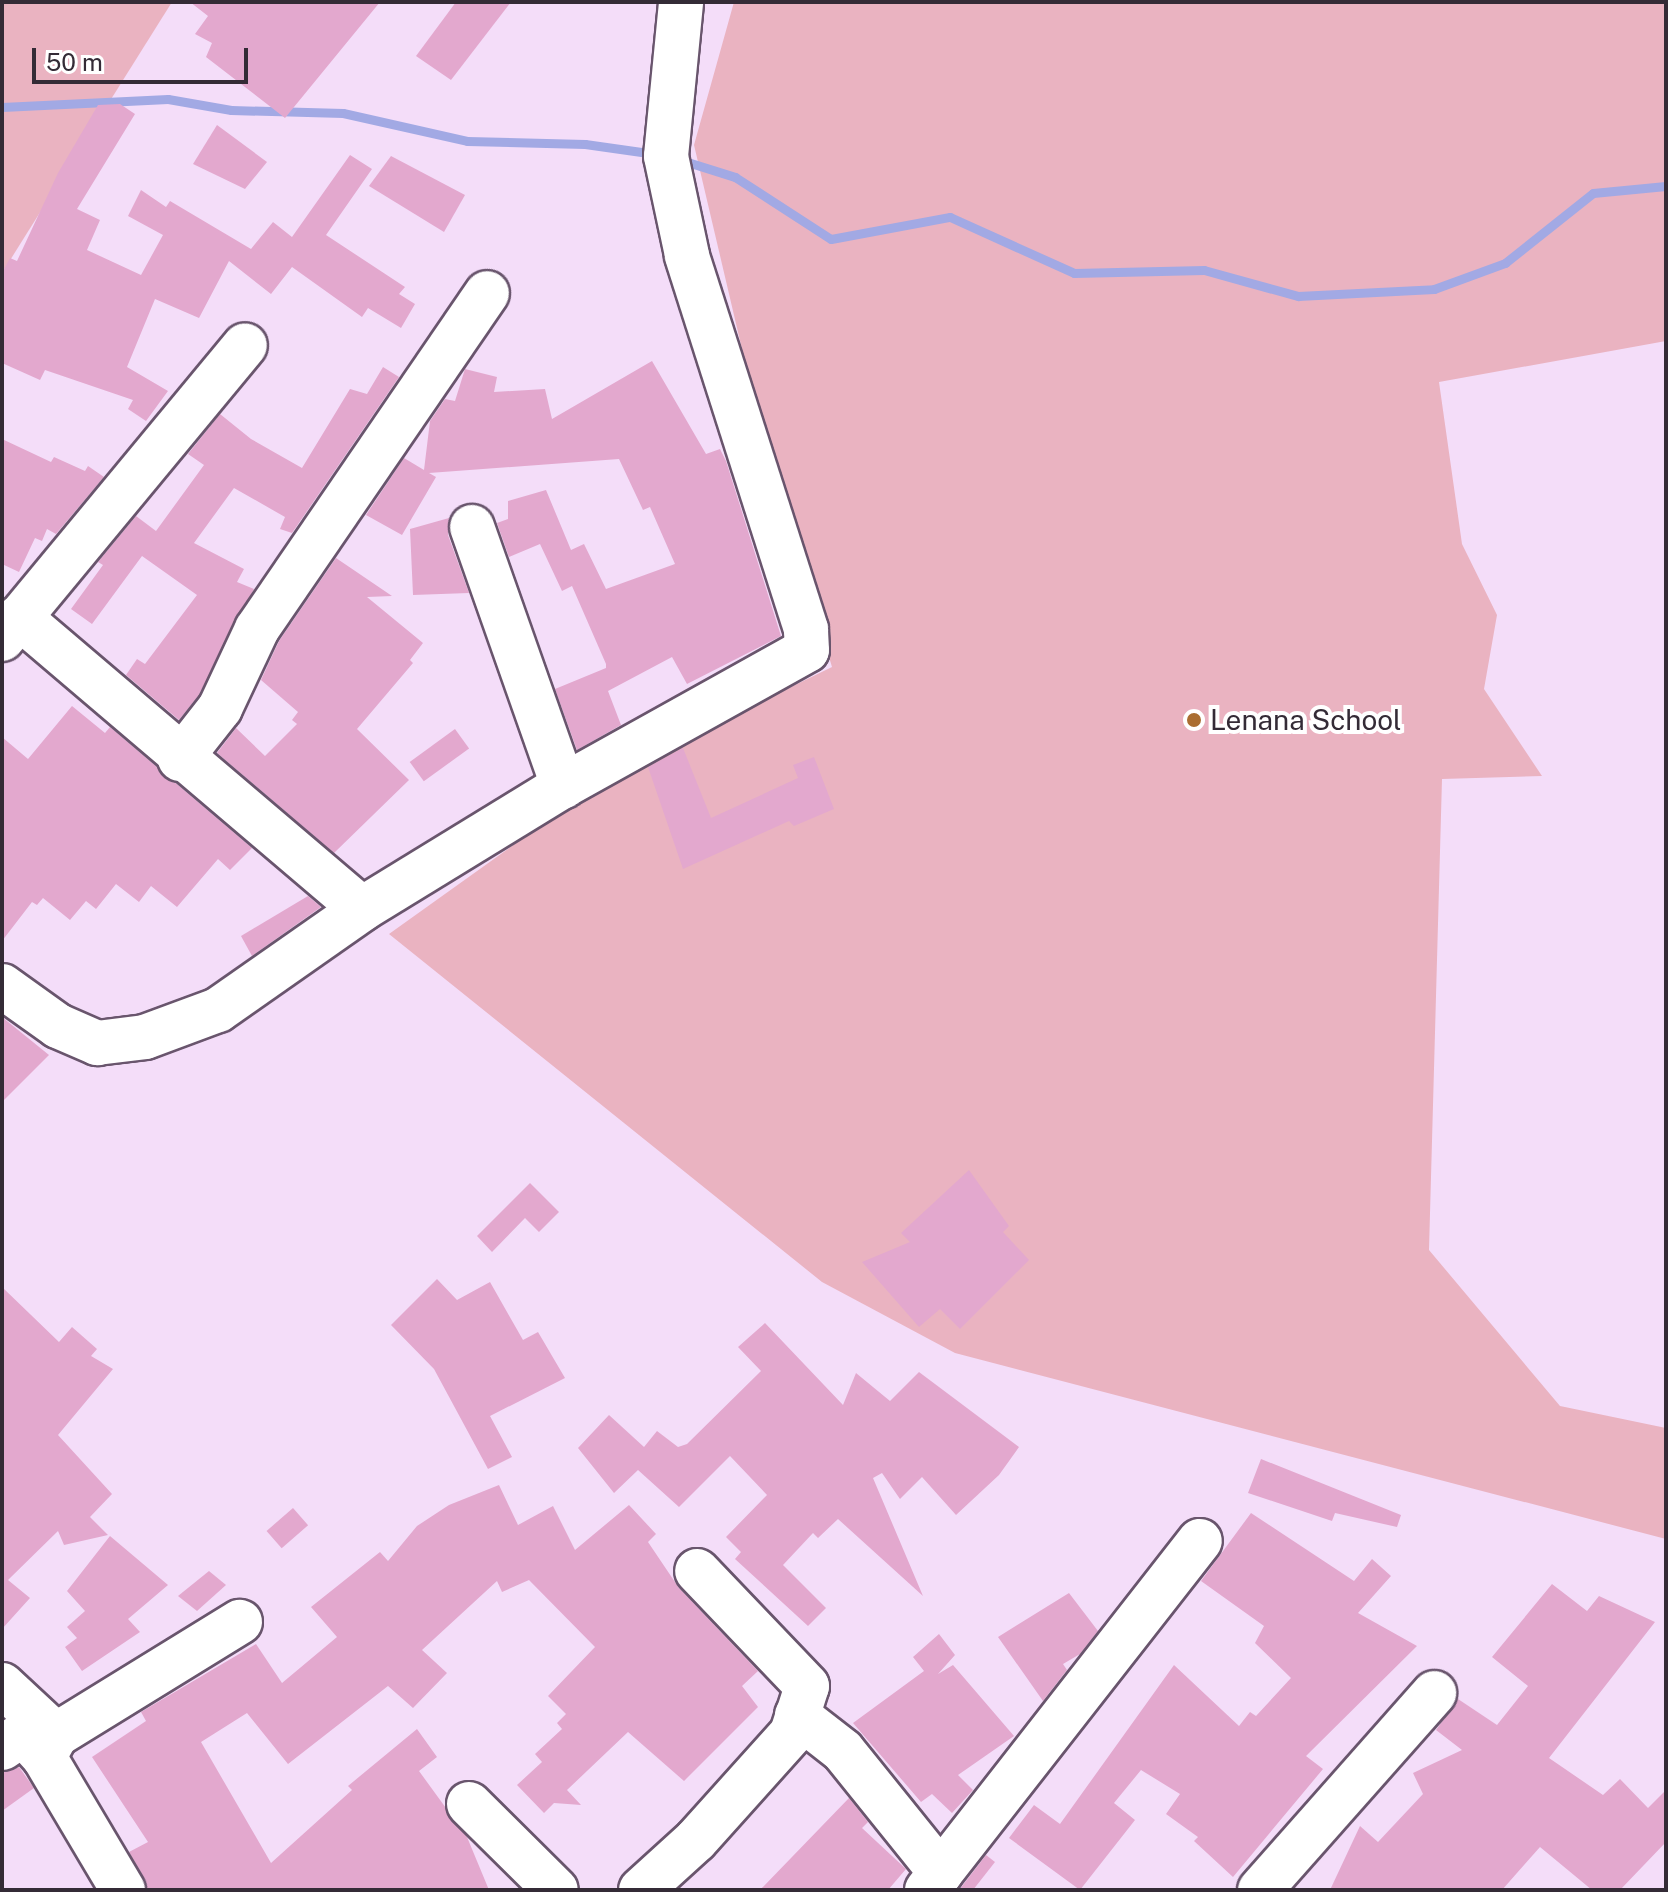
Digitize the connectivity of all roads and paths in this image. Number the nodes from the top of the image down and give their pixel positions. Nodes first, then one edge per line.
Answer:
1 (681, 2) edge
2 (487, 293) dead end
3 (245, 345) dead end
4 (472, 527) dead end
5 (10, 628) edge
6 (180, 759) junction
7 (563, 786) junction
8 (362, 909) junction
9 (2, 986) edge
10 (1200, 1541) dead end
11 (697, 1571) dead end
12 (240, 1622) dead end
13 (2, 1685) edge
14 (1434, 1693) dead end
15 (797, 1715) junction
16 (34, 1747) edge
17 (469, 1804) dead end
18 (934, 1882) edge
19 (123, 1890) edge
20 (556, 1890) edge
21 (641, 1890) edge
22 (1260, 1890) edge

1 - 7 street
2 - 6 street
3 - 5 street
4 - 7 street
5 - 6 street
6 - 8 street
7 - 8 street
8 - 9 street
10 - 18 street
11 - 15 street
12 - 16 street
13 - 16 street
14 - 22 street
15 - 18 street
15 - 21 street
16 - 19 street
17 - 20 street

